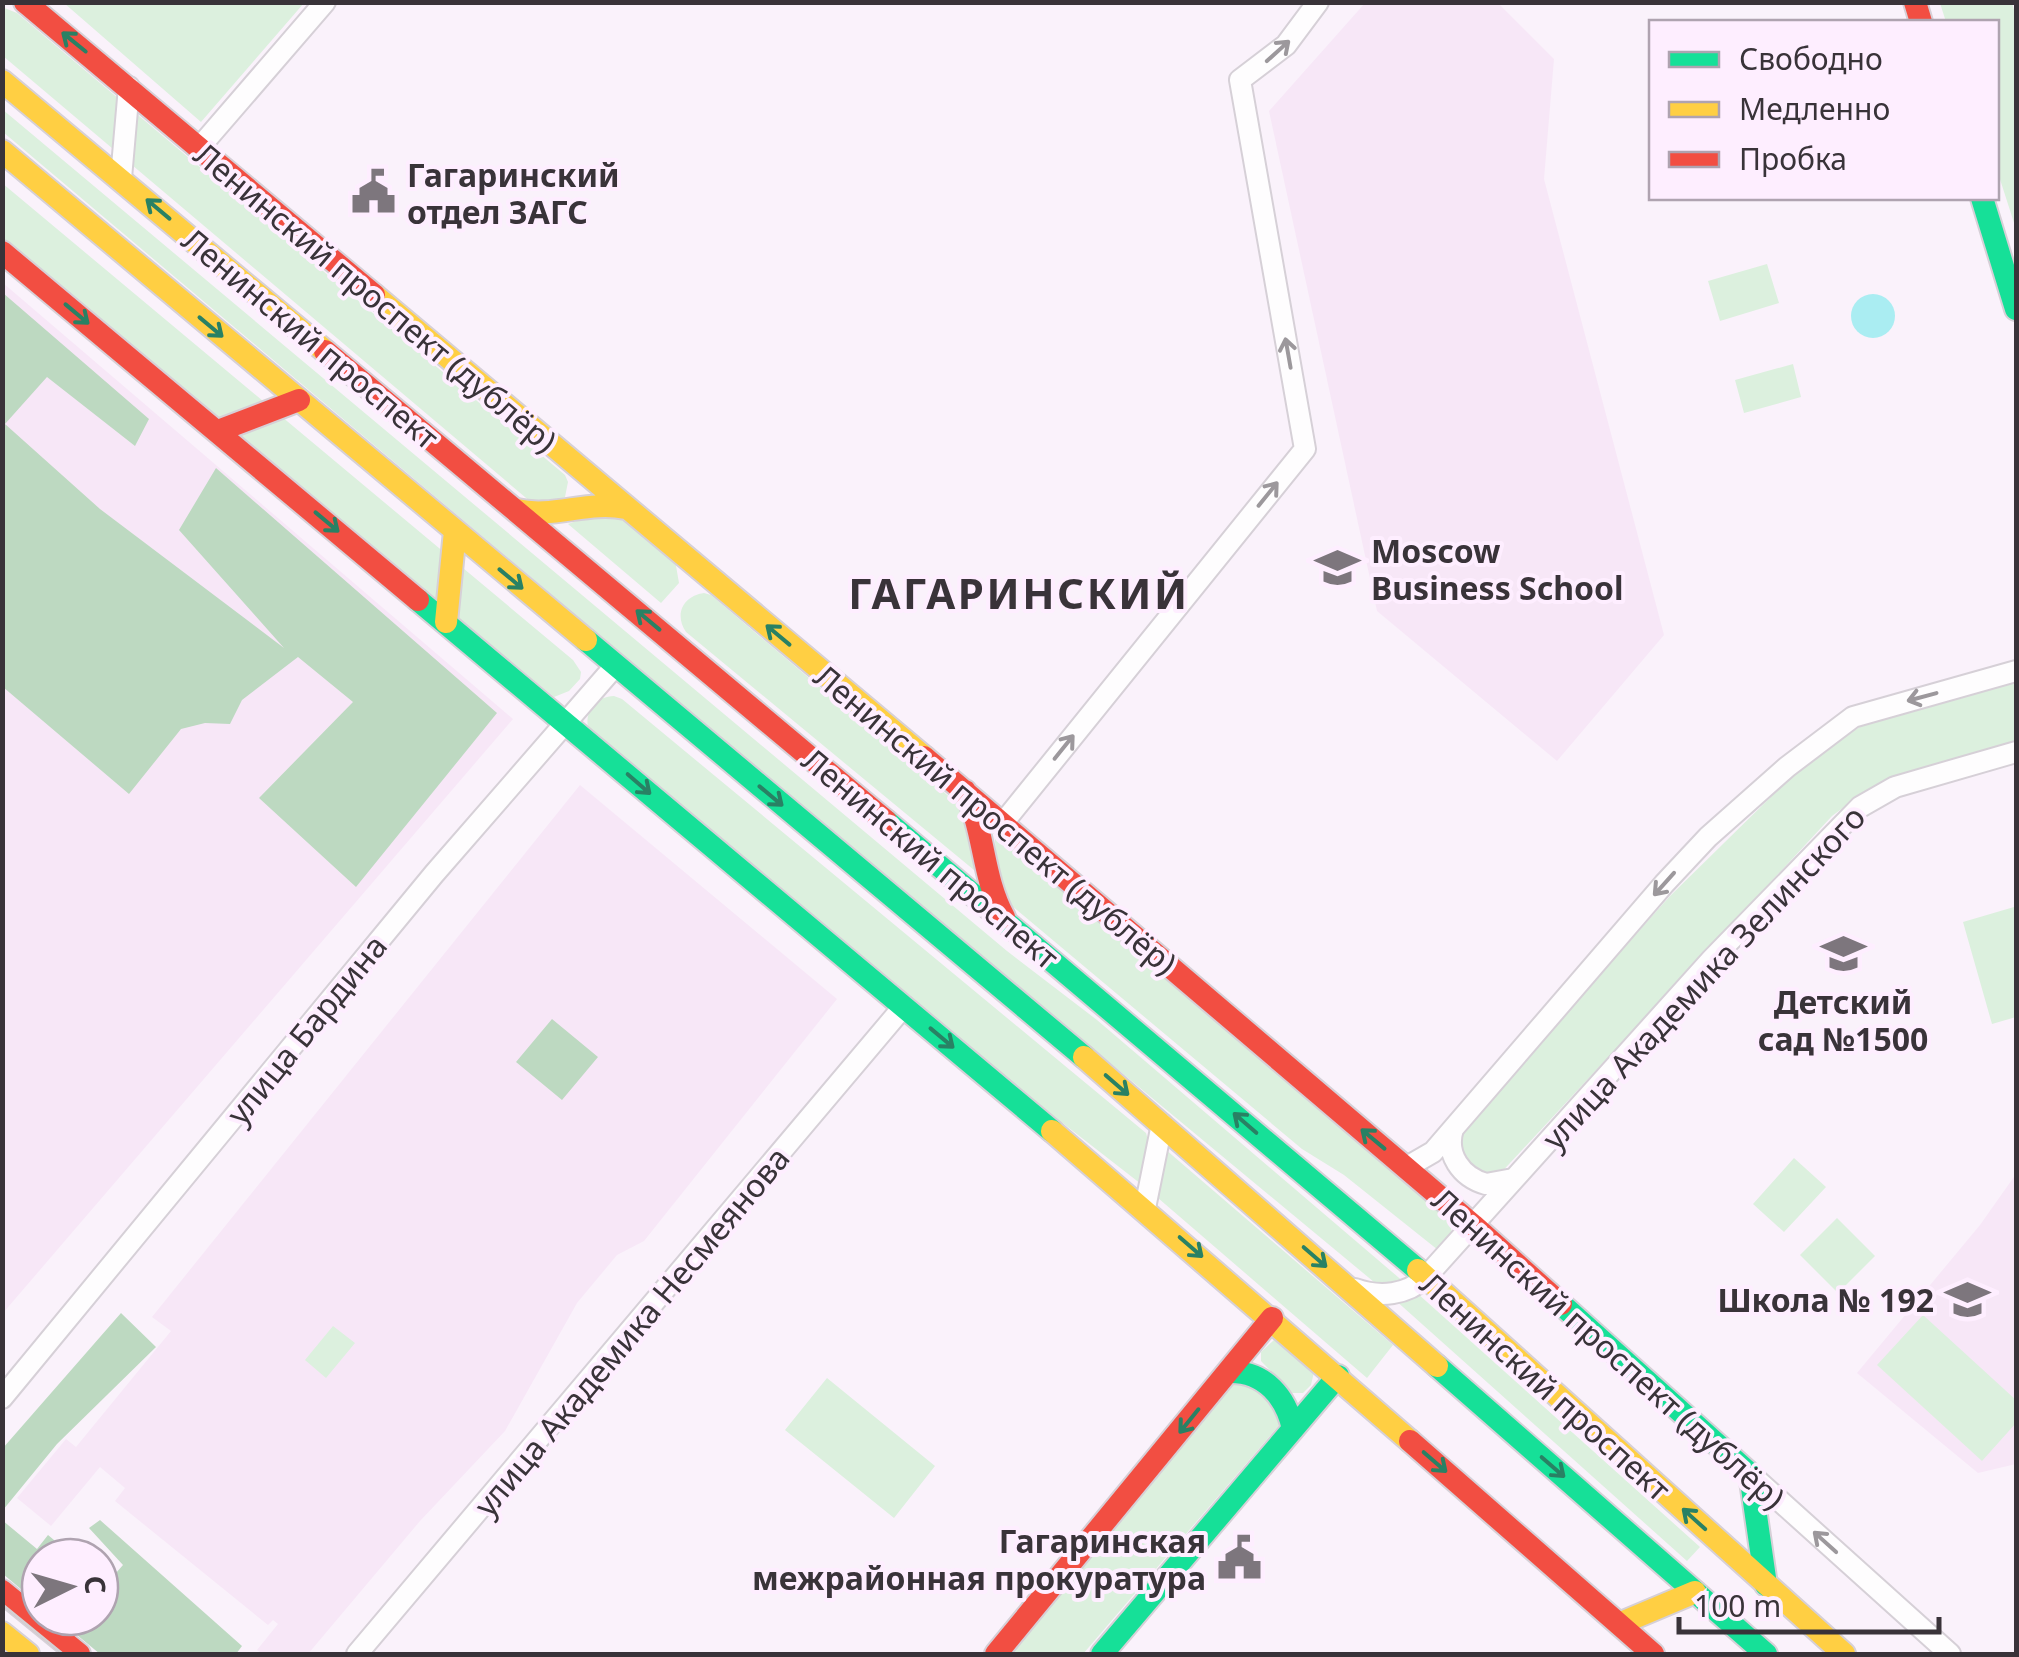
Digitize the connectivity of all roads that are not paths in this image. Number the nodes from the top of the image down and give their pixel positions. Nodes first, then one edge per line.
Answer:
1 (25, 2) edge
2 (325, 2) edge
3 (1318, 2) edge
4 (2, 81) edge
5 (129, 88) junction
6 (199, 148) junction
7 (2, 151) edge
8 (121, 178) junction
9 (1983, 200) edge
10 (2, 252) edge
11 (2016, 309) edge
12 (299, 400) junction
13 (218, 431) junction
14 (628, 509) junction
15 (516, 510) junction
16 (455, 532) junction
17 (446, 622) junction
18 (616, 666) junction
19 (2016, 672) edge
20 (566, 720) junction
21 (2016, 752) edge
22 (964, 790) junction
23 (1003, 823) junction
24 (1005, 920) junction
25 (904, 1006) junction
26 (1162, 1124) junction
27 (1454, 1129) junction
28 (1407, 1167) junction
29 (1513, 1179) junction
30 (1146, 1208) junction
31 (1473, 1226) junction
32 (1426, 1277) junction
33 (1349, 1287) junction
34 (1272, 1318) junction
35 (1230, 1372) junction
36 (1338, 1376) junction
37 (2, 1398) edge
38 (1293, 1429) junction
39 (1750, 1474) junction
40 (1766, 1585) junction
41 (2, 1591) edge
42 (1695, 1592) junction
43 (1619, 1624) junction
44 (2, 1634) edge
45 (28, 1654) edge
46 (79, 1654) edge
47 (358, 1654) edge
48 (996, 1654) edge
49 (1102, 1654) edge
50 (1654, 1654) edge
51 (1766, 1654) edge
52 (1844, 1654) edge
53 (1950, 1654) edge

5 -> 1 street, Ленинский проспект (дублёр)
2 - 6 street
23 -> 3 street
4 - 8 street, Ленинский проспект
5 - 6 street, Ленинский проспект (дублёр)
5 - 8 street
6 - 14 street, Ленинский проспект (дублёр)
7 -> 12 street, Ленинский проспект
15 -> 8 street, Ленинский проспект
9 - 11 street
10 -> 13 street
12 - 13 street
12 - 16 street, Ленинский проспект
13 -> 17 street
14 - 15 street
22 -> 14 street, Ленинский проспект (дублёр)
24 -> 15 street, Ленинский проспект
16 - 17 street
16 -> 18 street, Ленинский проспект
17 - 20 street
18 - 20 street, улица Бардина
18 -> 26 street, Ленинский проспект
19 -> 27 street
20 -> 25 street
20 - 37 street, улица Бардина
21 - 29 street, улица Академика Зелинского
22 - 23 street, Ленинский проспект (дублёр)
22 - 24 street
28 -> 23 street, Ленинский проспект (дублёр)
32 -> 24 street, Ленинский проспект
25 -> 30 street
25 - 47 street, улица Академика Несмеянова
26 - 30 street
26 -> 33 street, Ленинский проспект
27 - 28 street
27 - 29 street
28 - 31 street, Ленинский проспект (дублёр)
29 - 31 street, улица Академика Зелинского
30 -> 34 street
31 - 32 street, улица Академика Зелинского
31 - 39 street, Ленинский проспект (дублёр)
32 - 33 street, улица Академика Зелинского
40 -> 32 street, Ленинский проспект
33 -> 42 street, Ленинский проспект
34 - 35 street
34 - 36 street
35 - 38 street
35 -> 48 street
36 - 38 street
36 -> 43 street
38 - 49 street
39 - 40 street
53 -> 39 street, Ленинский проспект (дублёр)
40 - 52 street, Ленинский проспект
41 - 46 street
42 - 43 street
42 - 51 street, Ленинский проспект
43 - 50 street
44 - 45 street

